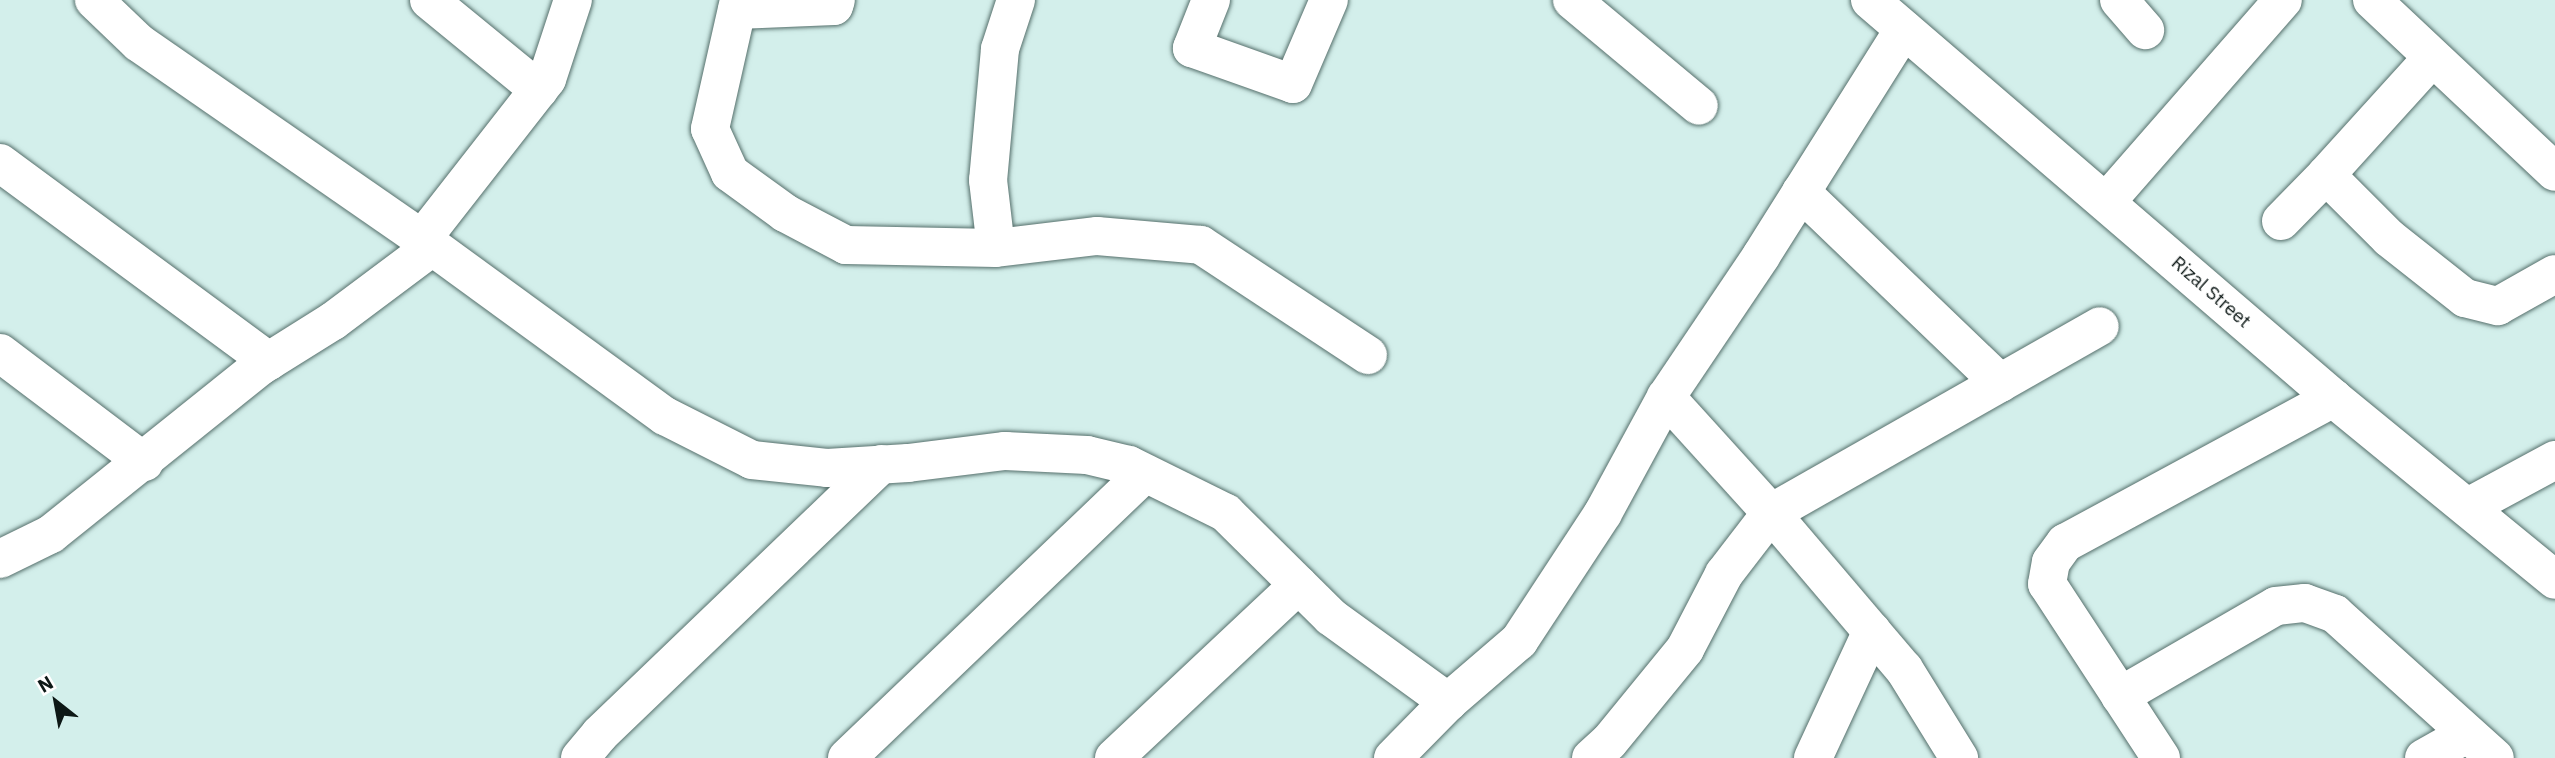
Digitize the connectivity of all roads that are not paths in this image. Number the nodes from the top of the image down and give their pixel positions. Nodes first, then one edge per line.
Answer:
1 (94, 0) edge
2 (429, 0) edge
3 (573, 0) edge
4 (836, 0) edge
5 (1016, 0) edge
6 (1211, 0) edge
7 (1329, 0) edge
8 (1572, 0) edge
9 (1870, 0) edge
10 (2119, 0) edge
11 (2283, 0) edge
12 (2372, 0) edge
13 (738, 5) edge
14 (1904, 29) junction
15 (2145, 30) dead end
16 (2432, 58) junction
17 (539, 90) junction
18 (1699, 106) dead end
19 (0, 163) edge
20 (2555, 172) edge
21 (2326, 175) junction
22 (1801, 192) junction
23 (2107, 201) junction
24 (2281, 221) dead end
25 (427, 243) junction
26 (996, 248) junction
27 (2555, 274) edge
28 (2100, 326) dead end
29 (0, 353) edge
30 (1368, 355) dead end
31 (269, 361) junction
32 (2000, 383) junction
33 (1666, 397) junction
34 (2333, 398) junction
35 (2555, 460) edge
36 (144, 462) junction
37 (882, 464) junction
38 (1145, 473) junction
39 (2468, 507) junction
40 (1771, 513) junction
41 (2, 556) edge
42 (2555, 580) edge
43 (1298, 584) junction
44 (1872, 631) junction
45 (2120, 695) junction
46 (1448, 702) junction
47 (2481, 746) edge
48 (580, 758) edge
49 (847, 758) edge
50 (1114, 758) edge
51 (1393, 758) edge
52 (1591, 758) edge
53 (1813, 758) edge
54 (1959, 758) edge
55 (2161, 758) edge
56 (2424, 758) edge

1 - 25 street
2 - 17 street
3 - 17 street
4 - 13 street
5 - 26 street
6 - 7 street
8 - 18 street
9 - 14 street, Rizal Street
10 - 15 street
11 - 23 street
12 - 16 street
13 - 26 street
14 - 22 street
14 - 23 street, Rizal Street
16 - 20 street
16 - 21 street
17 - 25 street
19 - 31 street
21 - 24 street
21 - 27 street
22 - 32 street
22 - 33 street
23 - 34 street, Rizal Street
25 - 31 street
25 - 37 street
26 - 30 street
28 - 32 street
29 - 36 street
31 - 36 street
32 - 40 street
33 - 40 street
33 - 46 street
34 - 39 street, Rizal Street
34 - 45 street
35 - 39 street
36 - 41 street
37 - 38 street
37 - 48 street
38 - 43 street
38 - 49 street
39 - 42 street, Rizal Street
40 - 44 street
40 - 52 street
43 - 46 street
43 - 50 street
44 - 53 street
44 - 54 street
45 - 47 street
45 - 55 street
46 - 51 street
47 - 56 street

